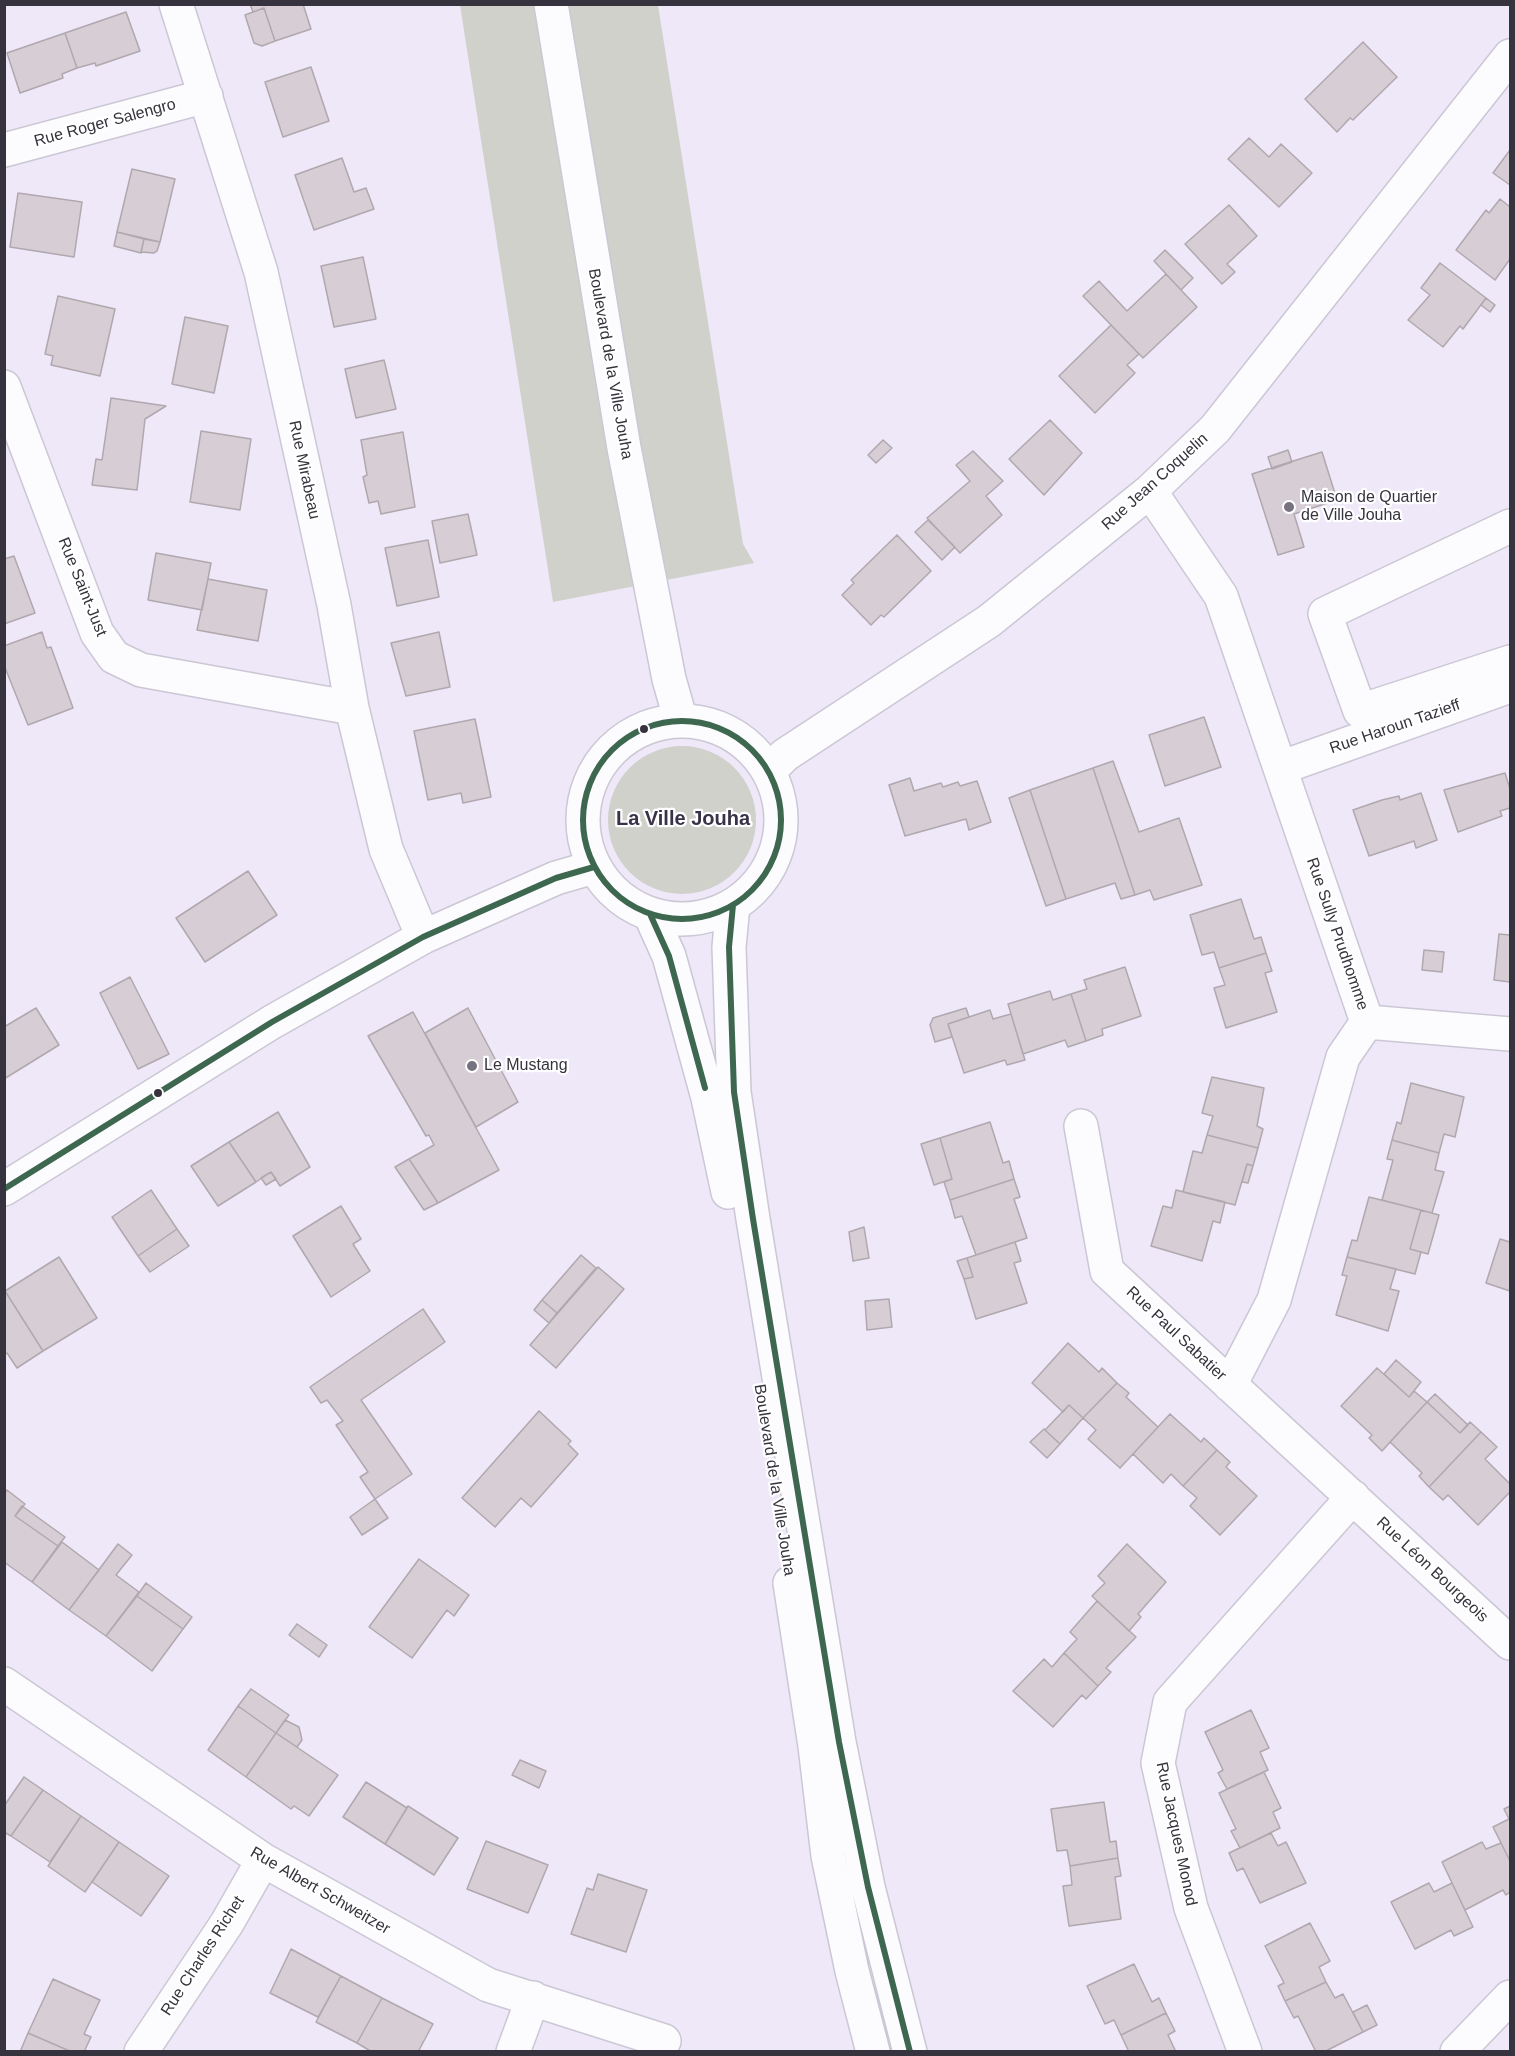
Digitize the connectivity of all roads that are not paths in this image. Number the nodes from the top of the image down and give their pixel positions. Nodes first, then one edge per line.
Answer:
1 (176, 4) edge
2 (551, 4) edge
3 (1510, 56) edge
4 (206, 96) junction
5 (4, 150) edge
6 (4, 387) edge
7 (1150, 492) junction
8 (1510, 526) edge
9 (1510, 662) edge
10 (1510, 686) edge
11 (352, 708) junction
12 (681, 721) junction
13 (1280, 768) junction
14 (769, 771) junction
15 (594, 867) junction
16 (733, 905) junction
17 (650, 914) junction
18 (423, 937) junction
19 (1367, 1022) junction
20 (1510, 1034) edge
21 (1082, 1126) dead end
22 (4, 1189) edge
23 (1230, 1385) junction
24 (1353, 1497) junction
25 (1510, 1643) edge
26 (4, 1684) edge
27 (263, 1860) junction
28 (1510, 1997) edge
29 (533, 1998) junction
30 (664, 2041) dead end
31 (141, 2052) edge
32 (513, 2052) edge
33 (873, 2052) edge
34 (910, 2052) edge
35 (1245, 2052) edge
36 (1457, 2052) edge

1 - 4 street, Rue Mirabeau
2 - 12 street, Boulevard de la Ville Jouha
3 - 7 street, Rue Jean Coquelin
4 - 5 street, Rue Roger Salengro
4 - 11 street, Rue Mirabeau
6 - 11 street, Rue Saint-Just
7 - 13 street, Rue Sully Prudhomme
7 - 14 street, Rue Jean Coquelin
8 - 9 street
10 - 13 street, Rue Haroun Tazieff
11 - 18 street, Rue Mirabeau
12 - 14 street
12 - 15 street
13 - 19 street, Rue Sully Prudhomme
14 - 16 street
15 - 17 street
15 - 18 street
16 - 17 street
16 - 34 street, Boulevard de la Ville Jouha
17 - 33 street, Boulevard de la Ville Jouha
18 - 22 street
19 - 20 street
19 - 23 street, Rue Sully Prudhomme
21 - 23 street, Rue Paul Sabatier
23 - 24 street, Rue Paul Sabatier
24 - 25 street, Rue Léon Bourgeois
24 - 35 street, Rue Jacques Monod
26 - 27 street, Rue Albert Schweitzer
27 - 29 street, Rue Albert Schweitzer
27 - 31 street, Rue Charles Richet
28 - 36 street
29 - 30 street, Rue Albert Schweitzer
29 - 32 street

